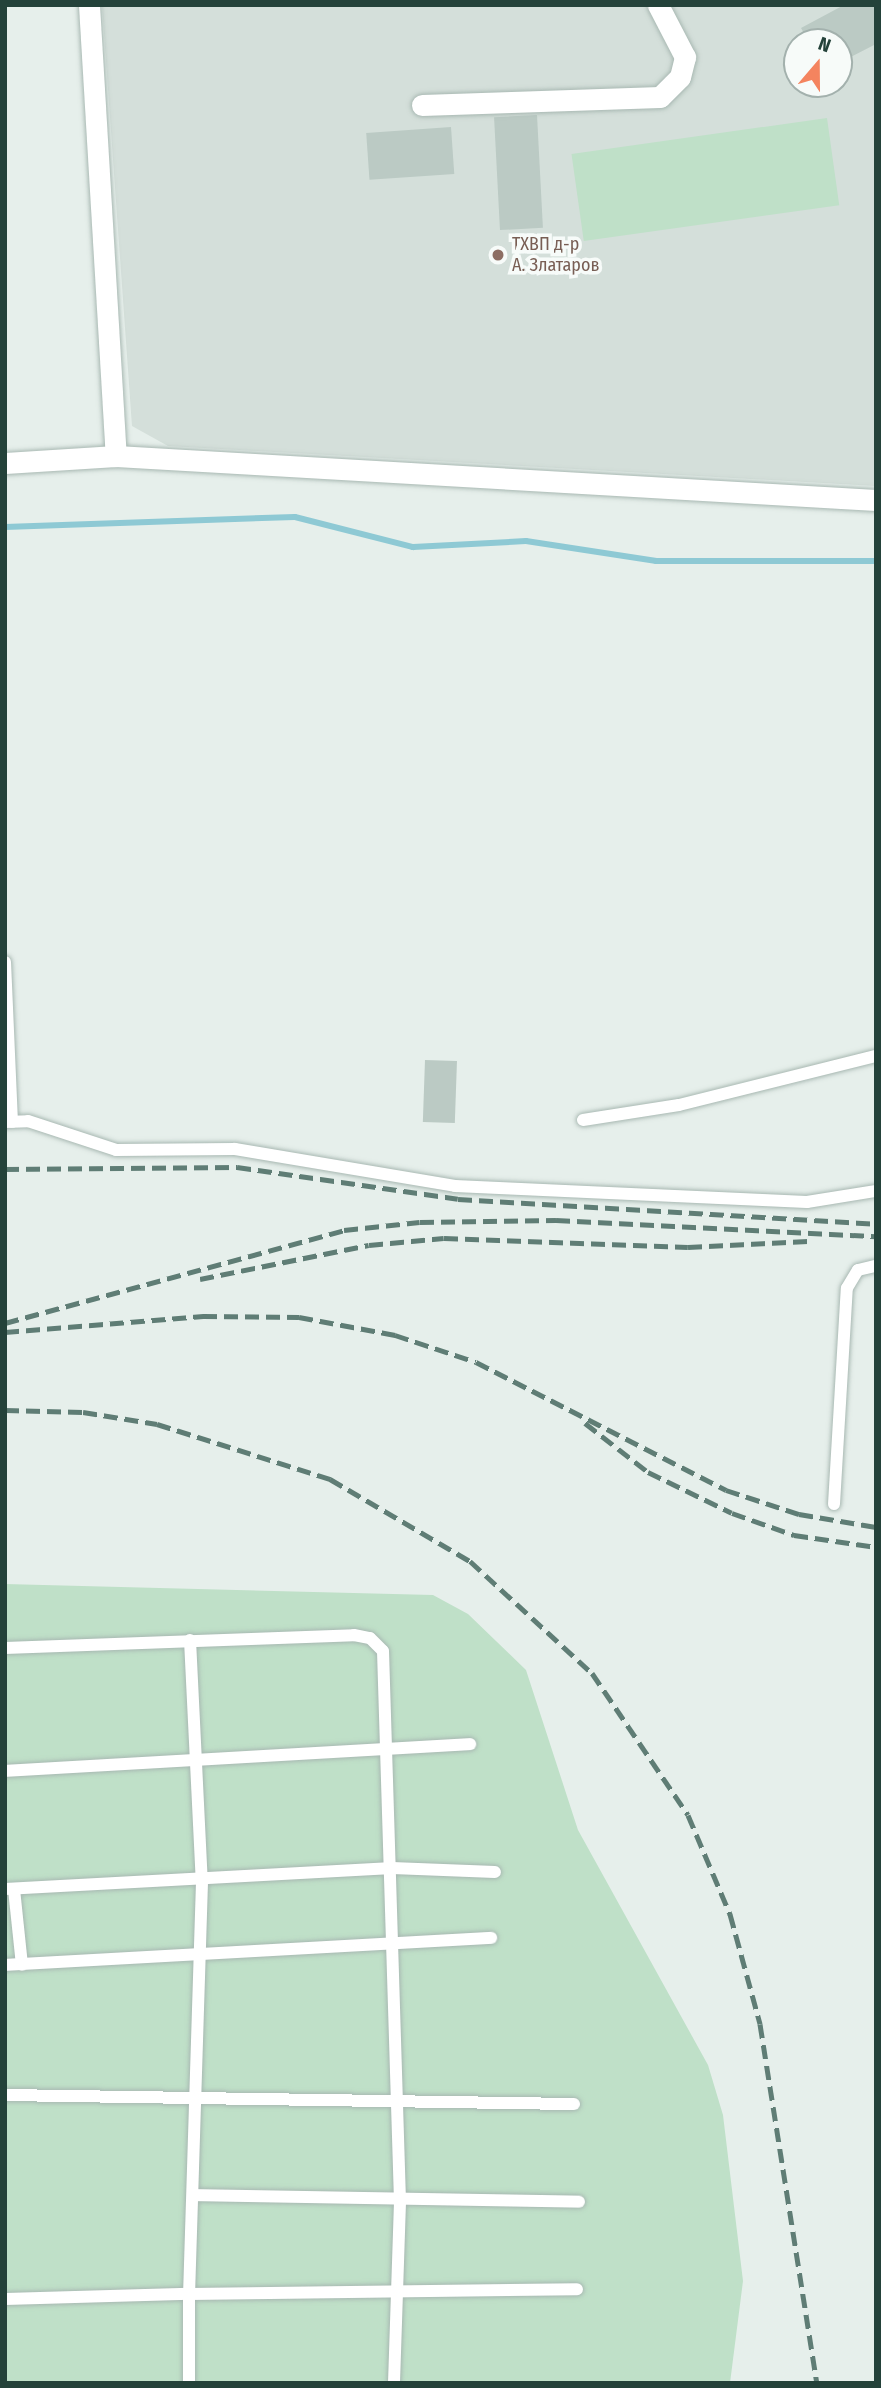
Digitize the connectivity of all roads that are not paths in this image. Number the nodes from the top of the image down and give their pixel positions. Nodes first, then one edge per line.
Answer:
1 (89, 5) edge
2 (657, 5) edge
3 (422, 105) dead end
4 (116, 456) junction
5 (5, 463) edge
6 (876, 500) edge
7 (5, 962) edge
8 (876, 1056) edge
9 (583, 1120) dead end
10 (9, 1122) edge
11 (876, 1191) edge
12 (876, 1266) edge
13 (834, 1504) dead end
14 (190, 1640) junction
15 (5, 1648) edge
16 (470, 1744) dead end
17 (385, 1749) junction
18 (198, 1759) junction
19 (5, 1771) edge
20 (392, 1868) junction
21 (495, 1872) dead end
22 (202, 1882) junction
23 (9, 1889) edge
24 (491, 1938) dead end
25 (395, 1940) junction
26 (202, 1958) junction
27 (5, 1965) edge
28 (22, 1965) junction
29 (5, 2095) edge
30 (195, 2099) junction
31 (396, 2104) junction
32 (574, 2104) dead end
33 (194, 2195) junction
34 (400, 2202) junction
35 (579, 2202) dead end
36 (577, 2289) dead end
37 (393, 2293) junction
38 (189, 2294) junction
39 (5, 2299) edge
40 (189, 2383) edge
41 (394, 2383) edge

1 - 4 street
2 - 3 street
4 - 5 street
4 - 6 street
7 - 10 lane
8 - 9 lane
10 - 11 lane
12 - 13 lane
14 - 15 lane
14 - 17 lane
14 - 18 lane
16 - 17 lane
17 - 18 lane
17 - 20 lane
18 - 19 lane
18 - 22 lane
20 - 21 lane
20 - 22 lane
20 - 25 lane
22 - 23 lane
22 - 26 lane
23 - 28 lane
24 - 25 lane
25 - 26 lane
25 - 31 lane
26 - 28 lane
26 - 30 lane
27 - 28 lane
29 - 30 lane
30 - 31 lane
30 - 33 lane
31 - 32 lane
31 - 34 lane
33 - 34 lane
33 - 38 lane
34 - 35 lane
34 - 37 lane
36 - 37 lane
37 - 38 lane
37 - 41 lane
38 - 39 lane
38 - 40 lane

